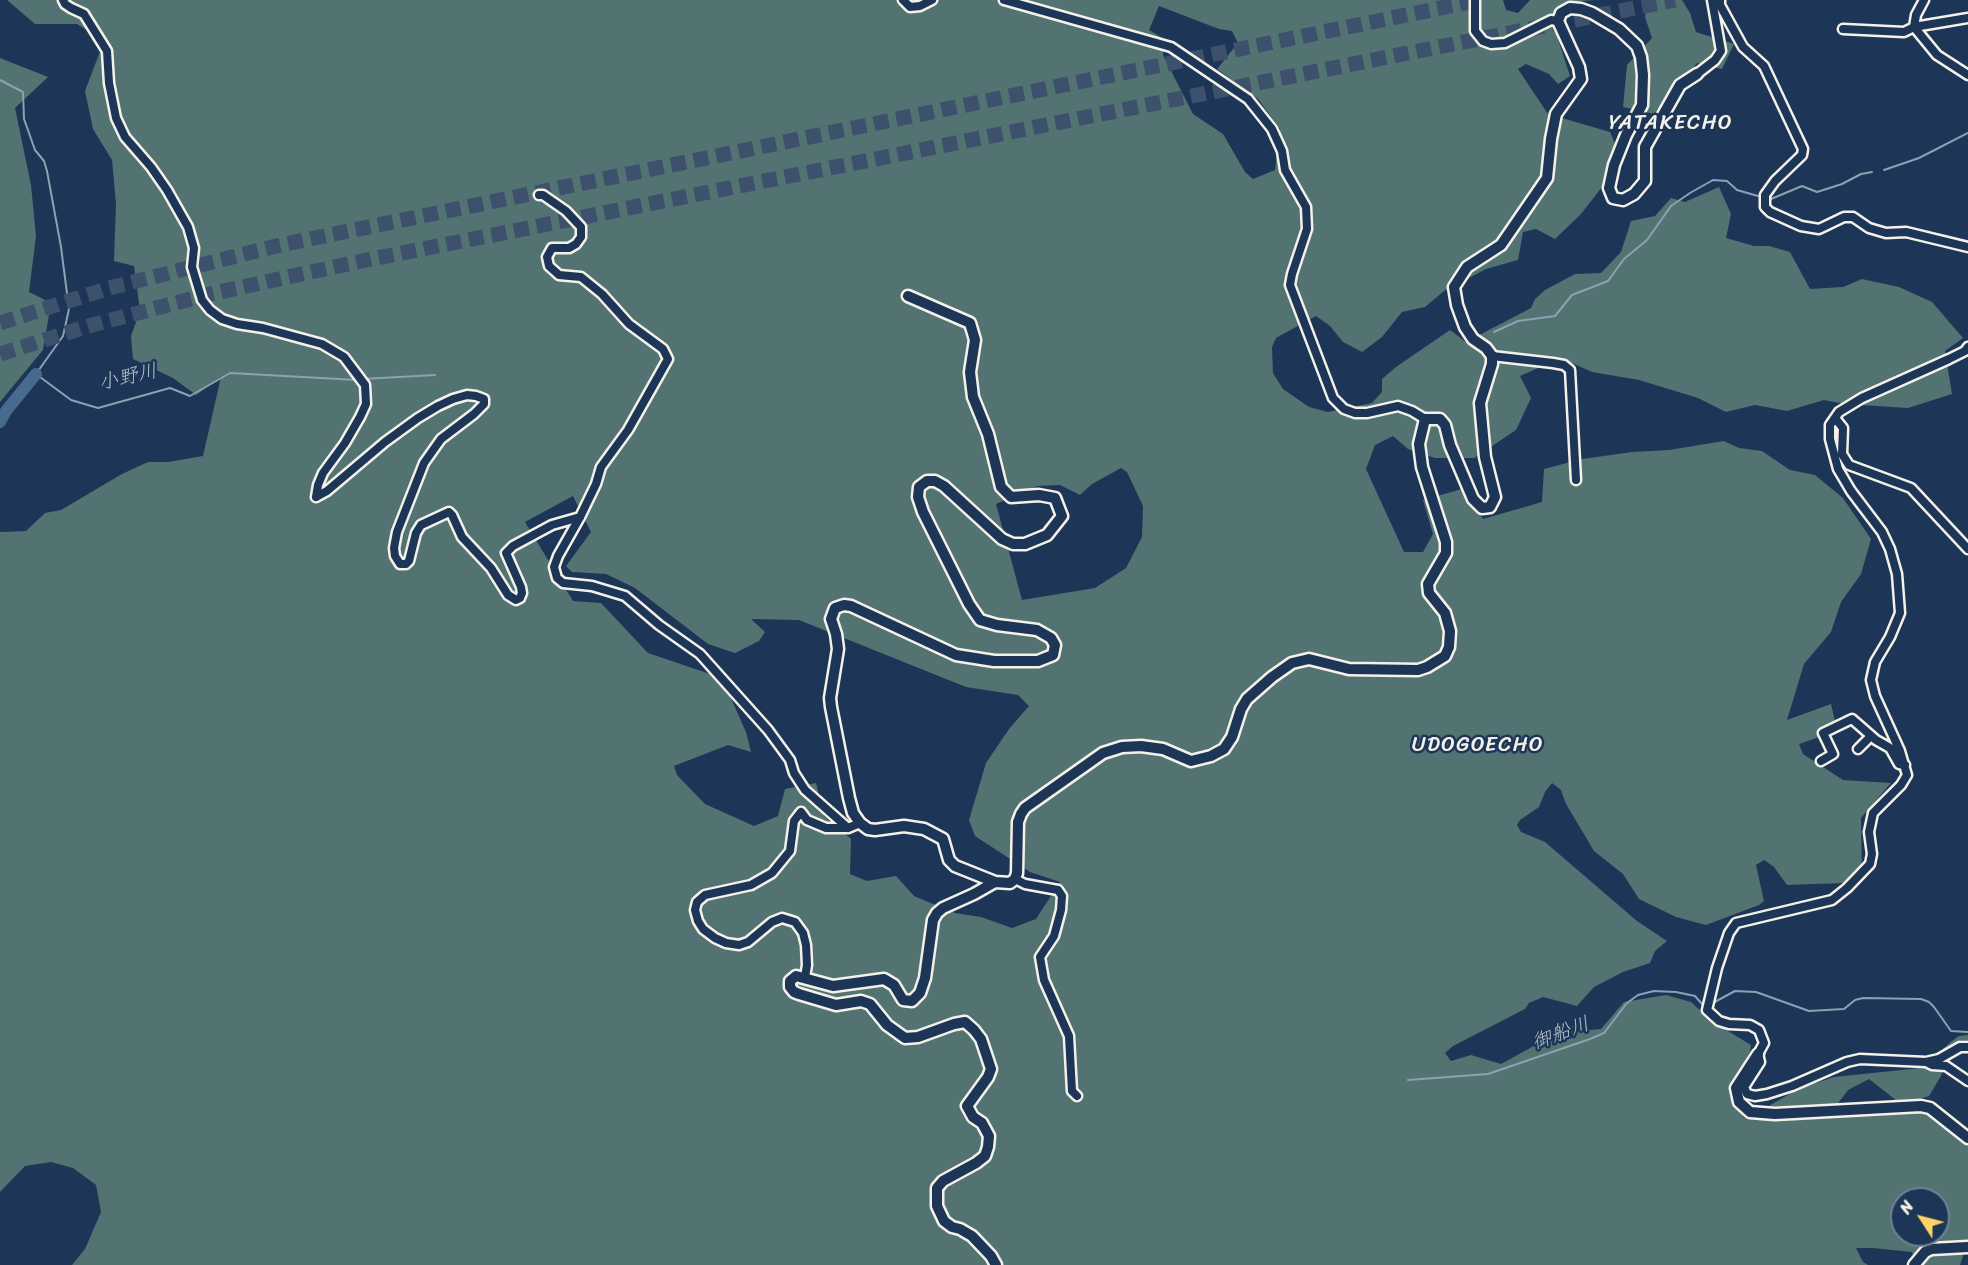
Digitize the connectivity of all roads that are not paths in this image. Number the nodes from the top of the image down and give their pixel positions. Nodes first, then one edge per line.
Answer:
1 (63, 0) edge
2 (903, 0) edge
3 (932, 0) edge
4 (1004, 0) edge
5 (1475, 0) edge
6 (1712, 0) edge
7 (1720, 0) edge
8 (1924, 0) edge
9 (1968, 18) edge
10 (1558, 21) junction
11 (1914, 27) junction
12 (1843, 29) dead end
13 (1697, 74) joint
14 (1968, 75) edge
15 (538, 195) dead end
16 (1968, 247) edge
17 (908, 296) dead end
18 (1968, 347) edge
19 (1492, 356) junction
20 (1835, 418) junction
21 (1425, 419) junction
22 (1576, 480) dead end
23 (580, 517) junction
24 (1968, 549) edge
25 (1871, 736) junction
26 (1858, 749) dead end
27 (1821, 761) dead end
28 (1905, 765) junction
29 (860, 823) junction
30 (848, 828) junction
31 (1015, 879) junction
32 (994, 882) junction
33 (805, 977) junction
34 (1968, 1047) edge
35 (1758, 1054) junction
36 (1926, 1062) junction
37 (1968, 1081) edge
38 (1077, 1096) dead end
39 (1968, 1138) edge
40 (1968, 1246) edge
41 (996, 1265) edge
42 (1914, 1265) edge

1 - 23 street
2 - 3 street
4 - 21 street
5 - 10 street
6 - 13 street
7 - 16 street
8 - 11 street
9 - 11 street
10 - 13 street
10 - 19 street
11 - 12 street
11 - 14 street
15 - 23 street
17 - 29 street
18 - 20 street
19 - 21 street
19 - 22 street
20 - 24 street
20 - 28 street
21 - 31 street
23 - 30 street
25 - 26 street
25 - 27 street
25 - 28 street
28 - 35 street
29 - 30 street
29 - 32 street
30 - 33 street
31 - 32 street
31 - 38 street
32 - 33 street
33 - 41 street
34 - 36 street
35 - 36 street
35 - 39 street
36 - 37 street
40 - 42 street

